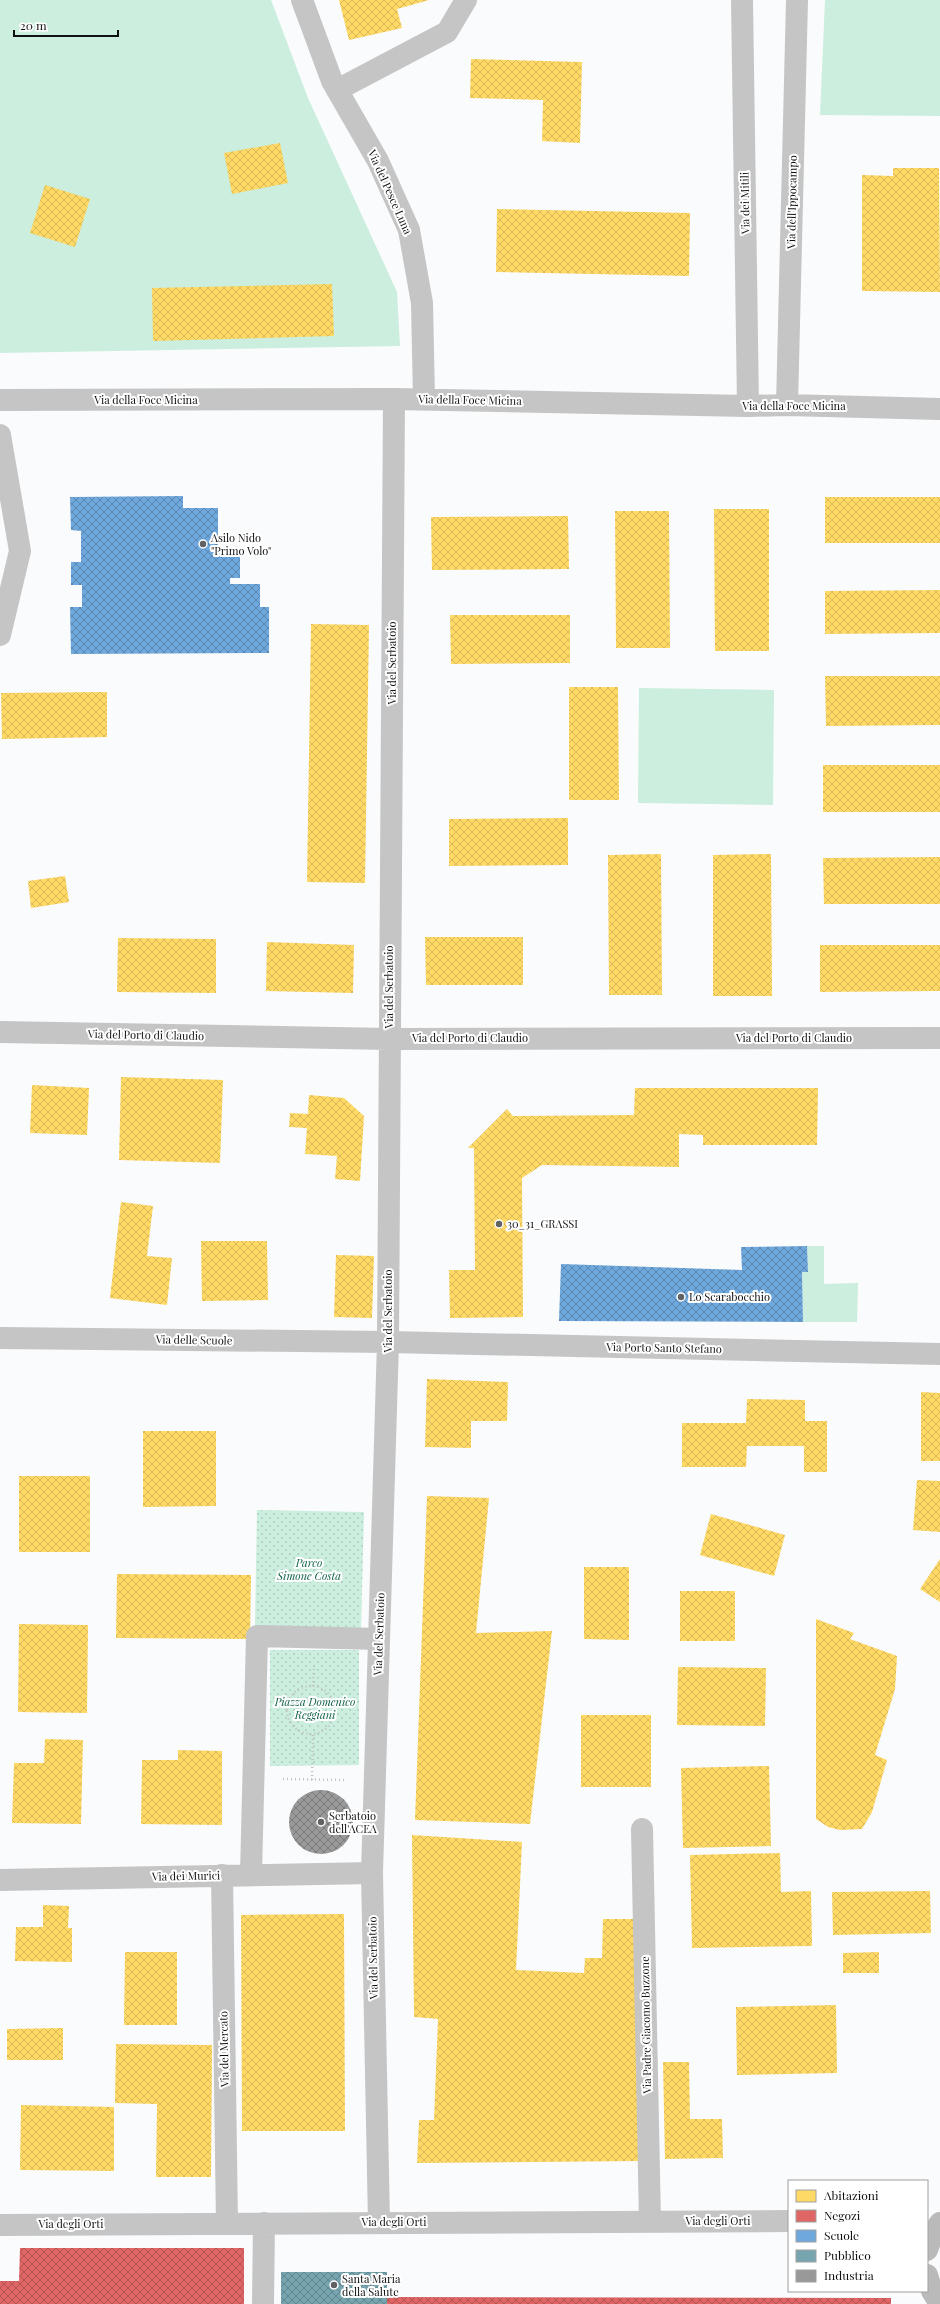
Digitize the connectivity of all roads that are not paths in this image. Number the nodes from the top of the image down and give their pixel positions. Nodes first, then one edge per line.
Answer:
1 (302, 0) edge
2 (466, 0) edge
3 (742, 0) edge
4 (798, 0) edge
5 (337, 90) junction
6 (394, 399) junction
7 (424, 399) junction
8 (0, 400) edge
9 (787, 405) junction
10 (748, 406) junction
11 (940, 409) edge
12 (0, 435) edge
13 (0, 635) edge
14 (0, 1032) edge
15 (389, 1038) junction
16 (940, 1038) edge
17 (0, 1338) edge
18 (388, 1342) junction
19 (940, 1354) edge
20 (379, 1639) junction
21 (642, 1829) dead end
22 (372, 1873) junction
23 (251, 1874) junction
24 (222, 1875) junction
25 (0, 1880) edge
26 (928, 2220) edge
27 (788, 2221) edge
28 (378, 2222) junction
29 (650, 2222) junction
30 (264, 2223) junction
31 (940, 2223) edge
32 (227, 2224) junction
33 (0, 2225) edge
34 (928, 2247) edge
35 (928, 2278) edge
36 (263, 2304) edge
37 (940, 2304) edge

1 - 5 street, Via del Pesce Luna
2 - 5 street
3 - 10 street, Via dei Mitili
4 - 9 street, Via dell'Ippocampo
5 - 7 street, Via del Pesce Luna
6 - 7 street, Via della Foce Micina
6 - 8 street, Via della Foce Micina
6 - 15 street, Via del Serbatoio
7 - 10 street, Via della Foce Micina
9 - 10 street, Via della Foce Micina
9 - 11 street, Via della Foce Micina
12 - 13 street
14 - 15 street, Via del Porto di Claudio
15 - 16 street, Via del Porto di Claudio
15 - 18 street, Via del Serbatoio
17 - 18 street, Via delle Scuole
18 - 19 street, Via Porto Santo Stefano
18 - 20 street, Via del Serbatoio
20 - 22 street, Via del Serbatoio
20 - 23 street
21 - 29 street, Via Padre Giacomo Buzzone
22 - 23 street, Via dei Murici
22 - 28 street, Via del Serbatoio
23 - 24 street, Via dei Murici
24 - 25 street, Via dei Murici
24 - 32 street, Via del Mercato
26 - 31 street
27 - 29 street, Via degli Orti
28 - 29 street, Via degli Orti
28 - 30 street, Via degli Orti
30 - 32 street, Via degli Orti
30 - 36 street
31 - 34 street
32 - 33 street, Via degli Orti
35 - 37 street

